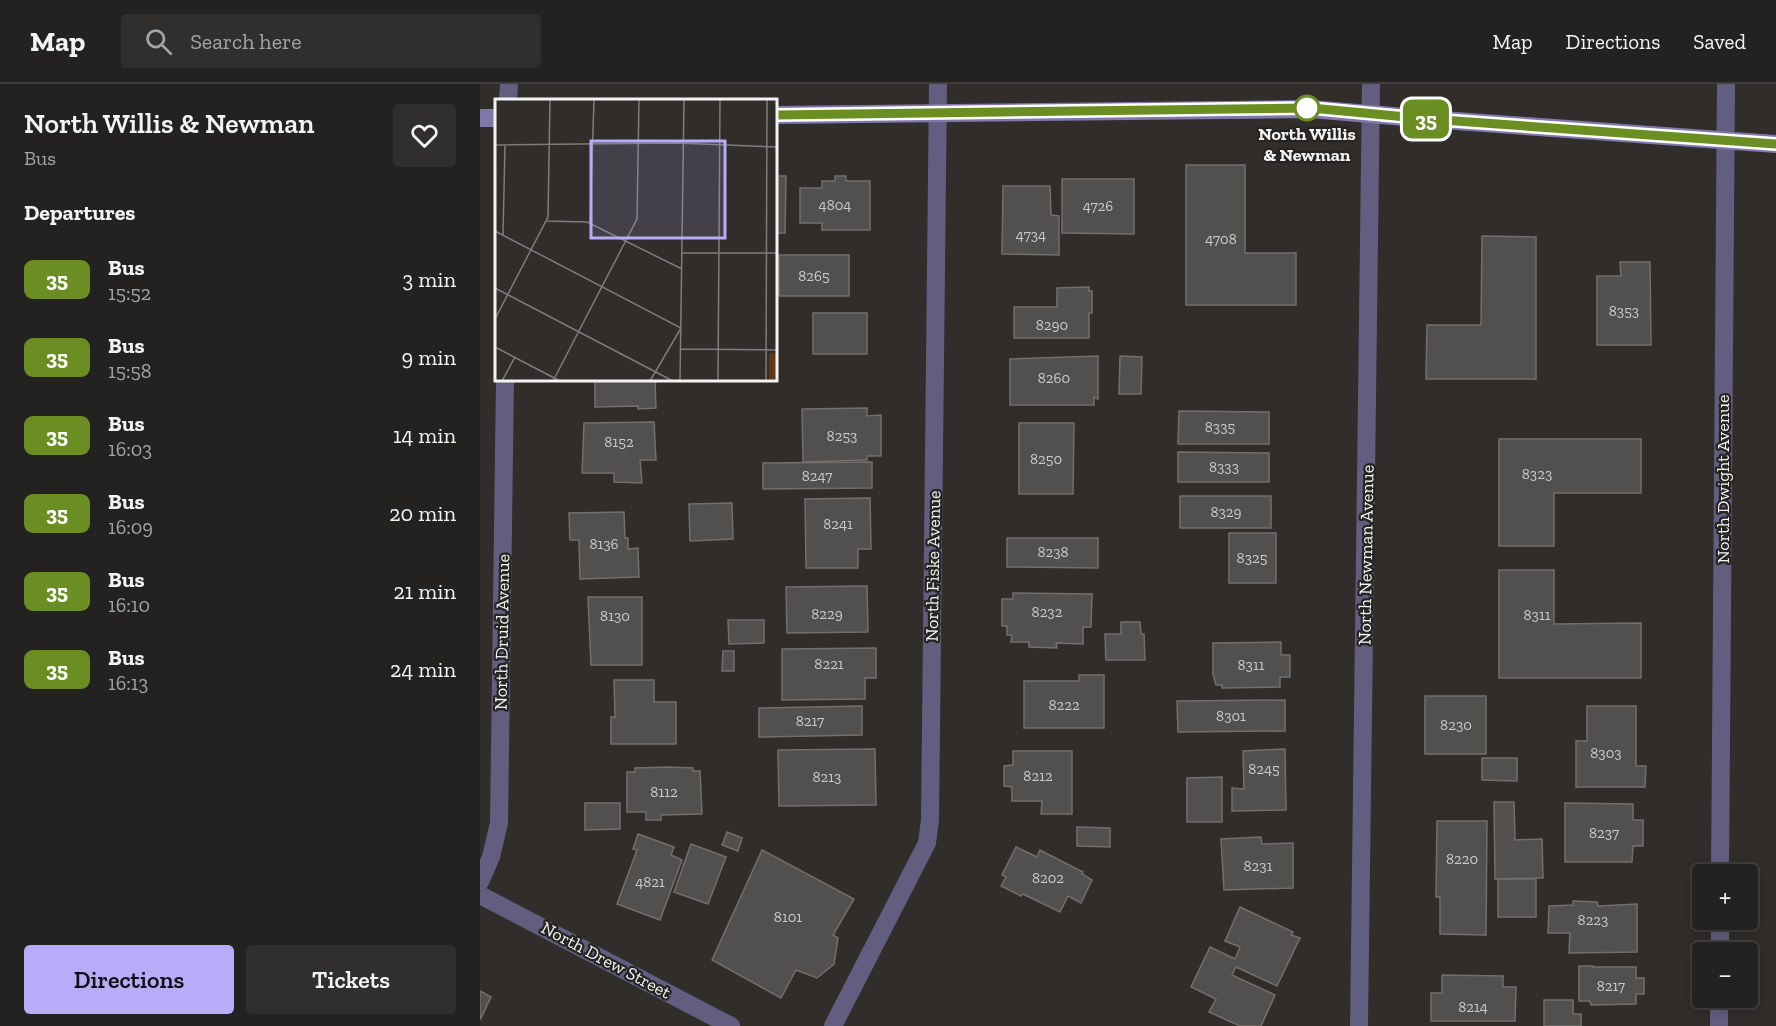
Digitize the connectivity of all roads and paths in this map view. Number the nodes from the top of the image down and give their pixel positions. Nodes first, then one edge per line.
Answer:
1 (509, 84) edge
2 (938, 84) edge
3 (1371, 84) edge
4 (1726, 84) edge
5 (508, 99) edge
6 (938, 113) junction
7 (1371, 114) junction
8 (777, 115) edge
9 (1726, 140) junction
10 (1776, 144) edge
11 (505, 381) edge
12 (1720, 864) edge
13 (480, 882) edge
14 (480, 895) edge
15 (1719, 1008) edge
16 (731, 1026) edge
17 (833, 1026) edge
18 (1359, 1026) edge
19 (1719, 1026) edge

1 - 5 street
2 - 6 street, North Fiske Avenue
3 - 7 street, North Newman Avenue
4 - 9 street, North Dwight Avenue
6 - 7 street
6 - 8 street
6 - 17 street, North Fiske Avenue
7 - 9 street
7 - 18 street, North Newman Avenue
9 - 10 street
9 - 12 street, North Dwight Avenue
11 - 13 street, North Druid Avenue
14 - 16 street, North Drew Street
15 - 19 street

